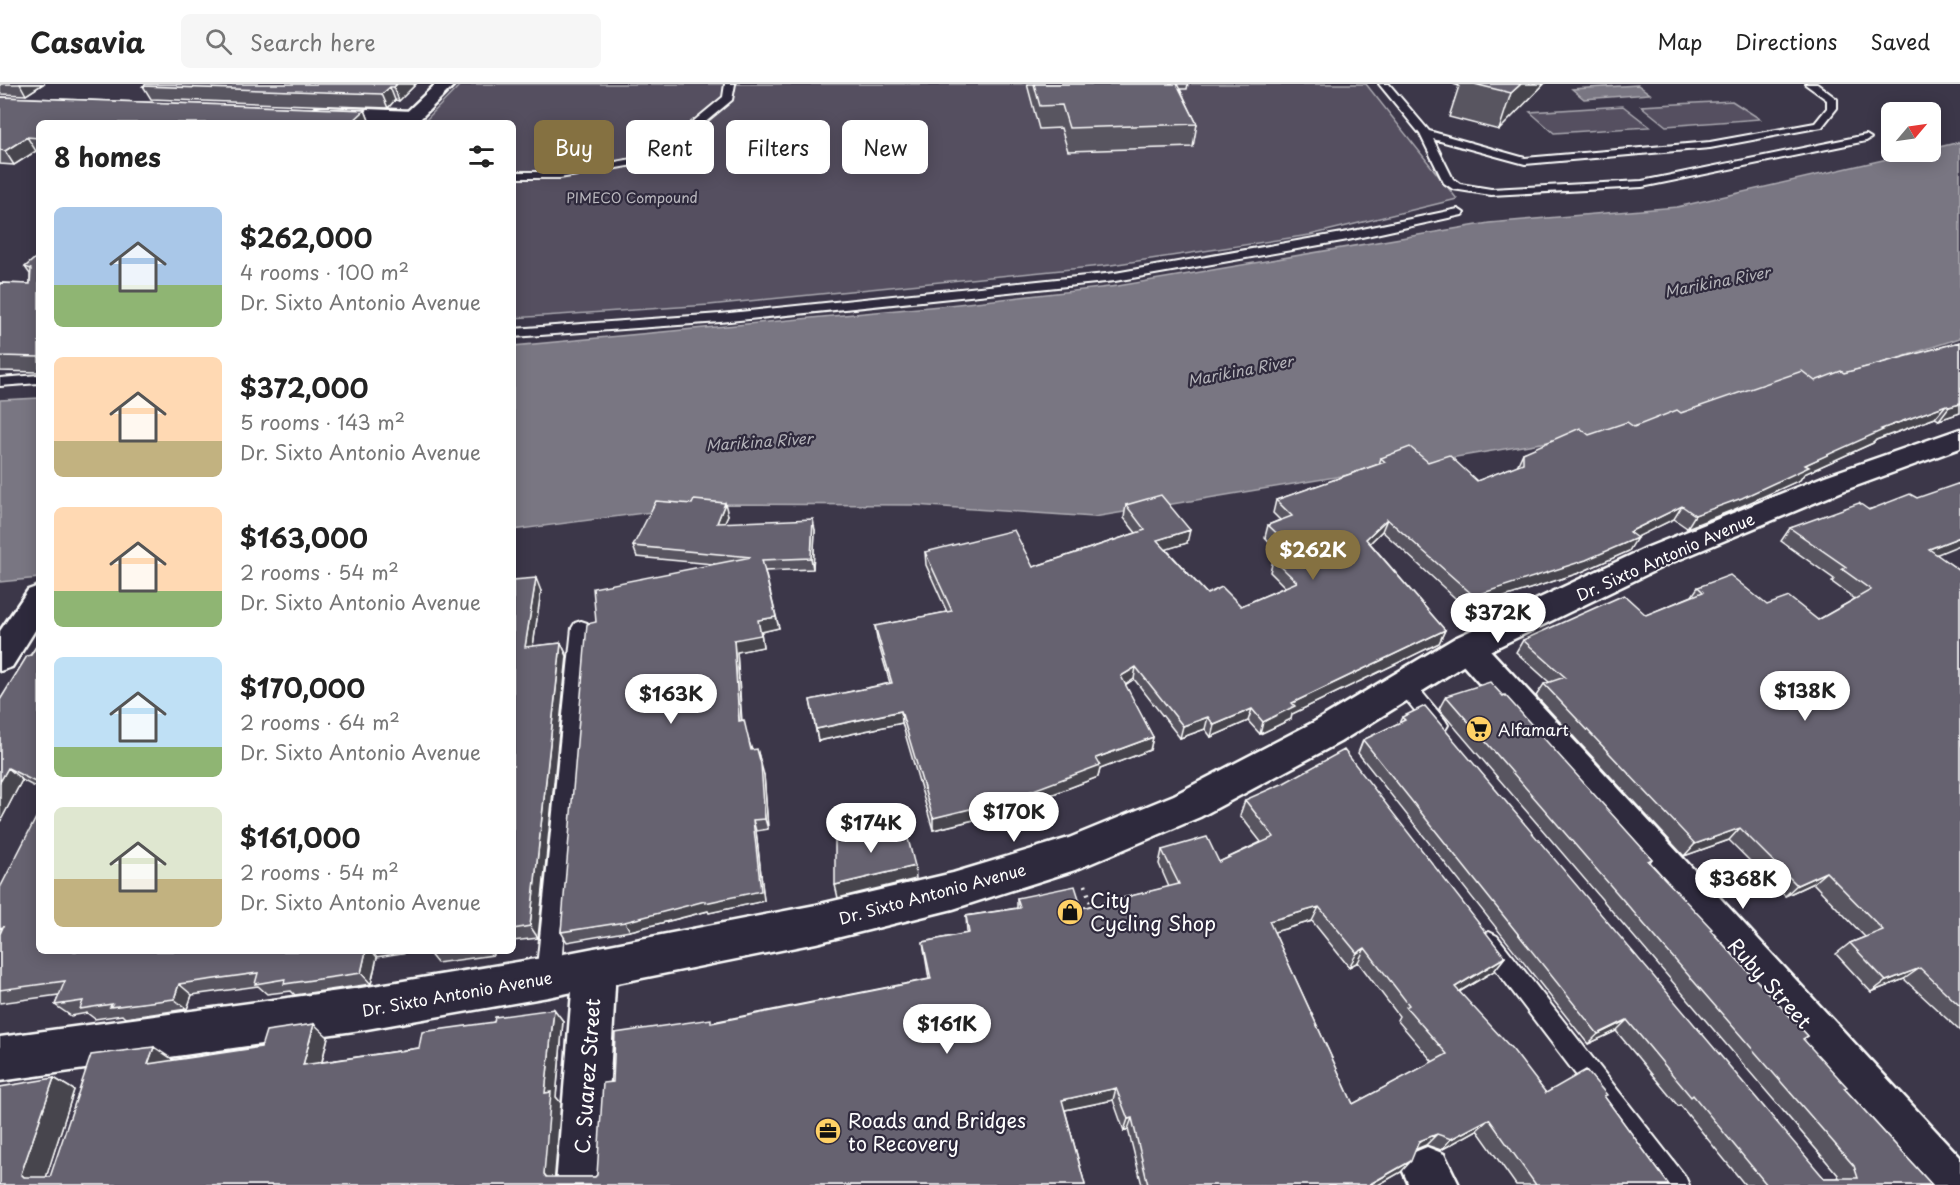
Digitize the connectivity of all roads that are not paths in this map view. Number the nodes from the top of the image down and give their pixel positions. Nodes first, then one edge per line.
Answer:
1 (446, 84) edge
2 (730, 84) edge
3 (1384, 84) edge
4 (1810, 84) edge
5 (304, 113) edge
6 (385, 119) edge
7 (409, 120) edge
8 (1425, 133) junction
9 (1866, 138) dead end
10 (516, 175) edge
11 (1458, 213) dead end
12 (516, 333) edge
13 (36, 379) edge
14 (0, 382) edge
15 (1960, 438) edge
16 (36, 603) edge
17 (581, 628) dead end
18 (1467, 647) junction
19 (0, 658) edge
20 (1405, 685) junction
21 (1452, 742) edge
22 (1478, 929) edge
23 (595, 968) junction
24 (548, 977) junction
25 (0, 1059) edge
26 (580, 1185) edge
27 (1676, 1185) edge
28 (1953, 1185) edge

1 - 7 main road
2 - 10 lane
3 - 8 lane
4 - 8 lane
5 - 6 main road
6 - 7 main road
8 - 9 lane
11 - 12 lane
13 - 14 lane
15 - 18 main road, Dr. Sixto Antonio Avenue
16 - 19 main road
17 - 24 lane
18 - 20 main road, Dr. Sixto Antonio Avenue
18 - 28 main road, Ruby Street
20 - 21 lane
20 - 23 main road, Dr. Sixto Antonio Avenue
22 - 27 lane
23 - 24 main road, Dr. Sixto Antonio Avenue
23 - 26 main road, C. Suarez Street
24 - 25 main road, Dr. Sixto Antonio Avenue

